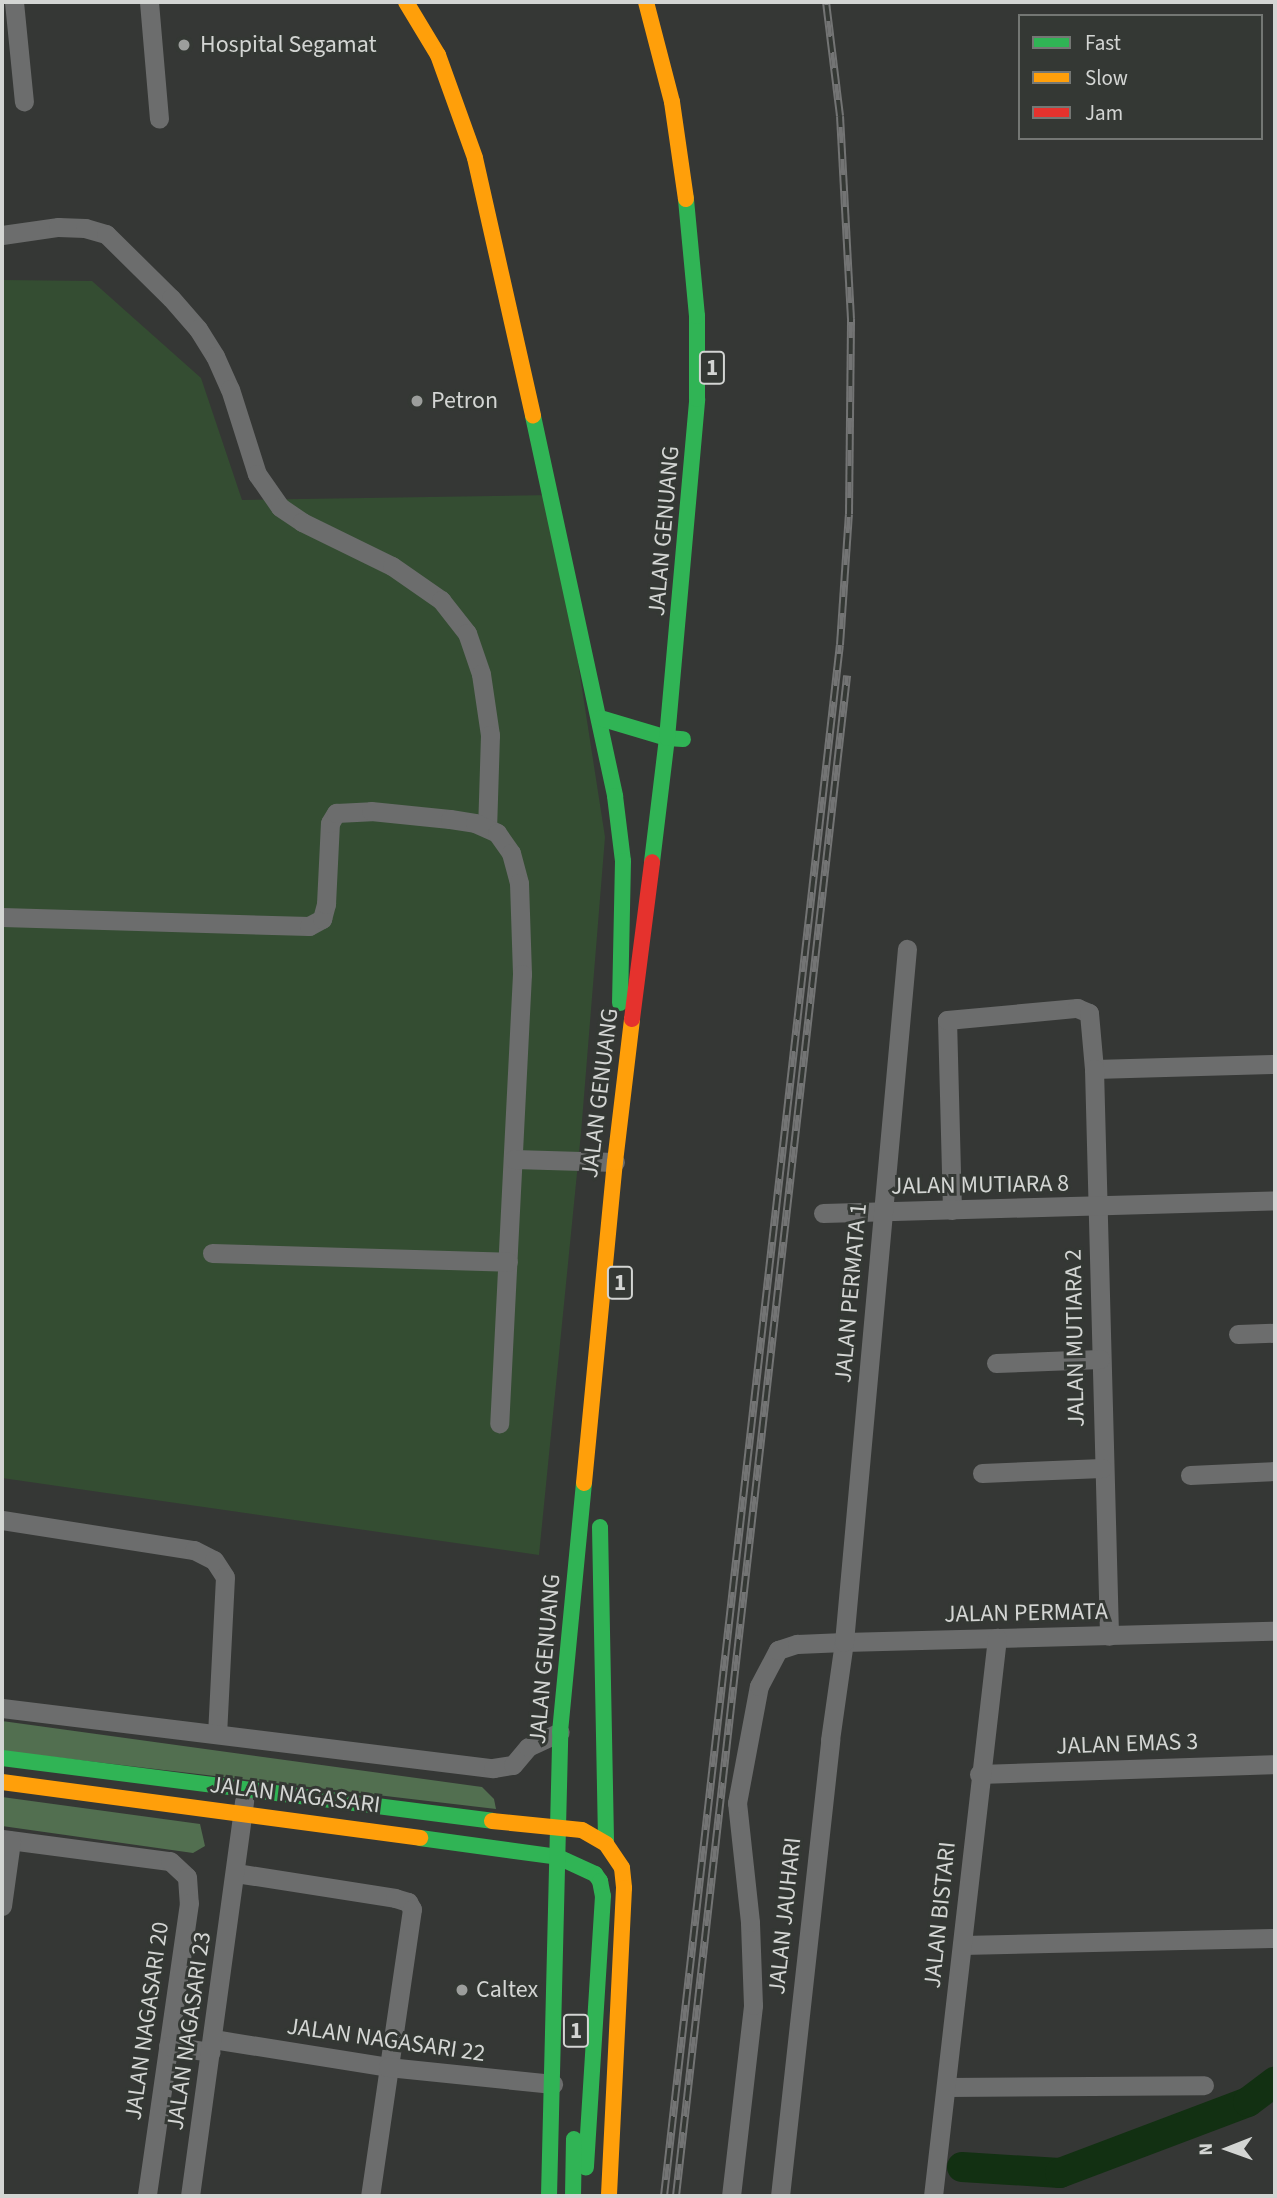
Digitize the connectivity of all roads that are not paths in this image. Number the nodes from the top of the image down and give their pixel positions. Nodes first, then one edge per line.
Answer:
1 (14, 2) edge
2 (149, 2) edge
3 (406, 2) edge
4 (646, 2) edge
5 (662, 2) edge
6 (24, 102) dead end
7 (159, 120) dead end
8 (2, 235) edge
9 (710, 438) dead end
10 (600, 718) junction
11 (667, 738) junction
12 (488, 828) junction
13 (2, 917) edge
14 (907, 949) dead end
15 (1275, 1064) edge
16 (1094, 1069) junction
17 (514, 1159) junction
18 (615, 1162) junction
19 (1275, 1200) edge
20 (1096, 1207) junction
21 (952, 1210) junction
22 (883, 1212) junction
23 (823, 1213) dead end
24 (212, 1253) dead end
25 (508, 1262) junction
26 (618, 1309) dead end
27 (1275, 1333) edge
28 (1238, 1334) dead end
29 (1100, 1359) junction
30 (996, 1363) dead end
31 (499, 1423) dead end
32 (1102, 1468) junction
33 (1275, 1471) edge
34 (982, 1473) dead end
35 (1190, 1475) dead end
36 (2, 1520) edge
37 (1275, 1631) edge
38 (1109, 1636) junction
39 (997, 1639) junction
40 (844, 1642) junction
41 (586, 1684) dead end
42 (2, 1708) edge
43 (217, 1732) junction
44 (560, 1732) junction
45 (2, 1758) edge
46 (1275, 1764) edge
47 (979, 1774) junction
48 (2, 1782) edge
49 (245, 1790) junction
50 (242, 1813) junction
51 (582, 1823) junction
52 (561, 1828) junction
53 (7, 1840) edge
54 (606, 1844) junction
55 (558, 1857) junction
56 (581, 1865) junction
57 (236, 1873) junction
58 (580, 1892) dead end
59 (2, 1906) edge
60 (1275, 1938) edge
61 (962, 1945) junction
62 (168, 2046) junction
63 (212, 2046) junction
64 (576, 2064) dead end
65 (388, 2067) junction
66 (552, 2084) junction
67 (1205, 2085) dead end
68 (946, 2087) junction
69 (147, 2196) edge
70 (190, 2196) edge
71 (370, 2196) edge
72 (549, 2196) edge
73 (573, 2196) edge
74 (584, 2196) edge
75 (609, 2196) edge
76 (731, 2196) edge
77 (780, 2196) edge
78 (933, 2196) edge

1 - 6 street
2 - 7 street
3 - 10 main road
4 - 11 main road, JALAN GENUANG / 1
5 - 9 main road, JALAN GENUANG / 1
8 - 12 street
10 - 11 main road
10 - 18 main road
11 - 18 main road, JALAN GENUANG / 1
11 - 26 main road, JALAN GENUANG / 1
12 - 13 street
12 - 17 street
14 - 22 street, JALAN PERMATA 1
15 - 16 street
16 - 20 street, JALAN MUTIARA 2
16 - 21 street, JALAN MUTIARA 2
17 - 18 street
17 - 25 street
18 - 44 main road, JALAN GENUANG / 1
19 - 20 street, JALAN MUTIARA 8
20 - 21 street, JALAN MUTIARA 8
20 - 29 street, JALAN MUTIARA 2
21 - 22 street, JALAN MUTIARA 8
22 - 23 street, JALAN MUTIARA 8
22 - 40 street, JALAN PERMATA 1
24 - 25 street
25 - 31 street
27 - 28 street
29 - 30 street
29 - 32 street, JALAN MUTIARA 2
32 - 34 street
32 - 38 street, JALAN MUTIARA 2
33 - 35 street
36 - 43 street
37 - 38 street, JALAN PERMATA
38 - 39 street, JALAN PERMATA
39 - 40 street, JALAN PERMATA
39 - 47 street, JALAN BISTARI
40 - 76 street, JALAN PERMATA
40 - 77 street, JALAN JAUHARI
41 - 54 main road, JALAN GENUANG
42 - 43 street, JALAN NAGASARI
43 - 44 street, JALAN NAGASARI
44 - 52 main road, JALAN GENUANG / 1
45 - 49 main road, JALAN NAGASARI
46 - 47 street, JALAN EMAS 3
47 - 61 street, JALAN BISTARI
48 - 50 main road, JALAN NAGASARI
49 - 50 street, JALAN NAGASARI 23
49 - 52 main road, JALAN NAGASARI
50 - 55 main road, JALAN NAGASARI
50 - 57 street, JALAN NAGASARI 23
51 - 52 main road, JALAN NAGASARI
51 - 54 main road
51 - 56 main road
52 - 55 main road, JALAN GENUANG / 1
53 - 59 street
53 - 62 street, JALAN NAGASARI 20
54 - 75 main road
55 - 56 main road, JALAN NAGASARI
55 - 66 main road, JALAN GENUANG / 1
56 - 58 main road
56 - 74 main road
57 - 63 street, JALAN NAGASARI 23
57 - 65 street
60 - 61 street
61 - 68 street, JALAN BISTARI
62 - 63 street, JALAN NAGASARI 22
62 - 69 street, JALAN NAGASARI 20
63 - 65 street, JALAN NAGASARI 22
63 - 70 street, JALAN NAGASARI 23
64 - 73 main road, 1
65 - 66 street, JALAN NAGASARI 22
65 - 71 street
66 - 72 main road, JALAN GENUANG / 1
67 - 68 street
68 - 78 street, JALAN BISTARI

